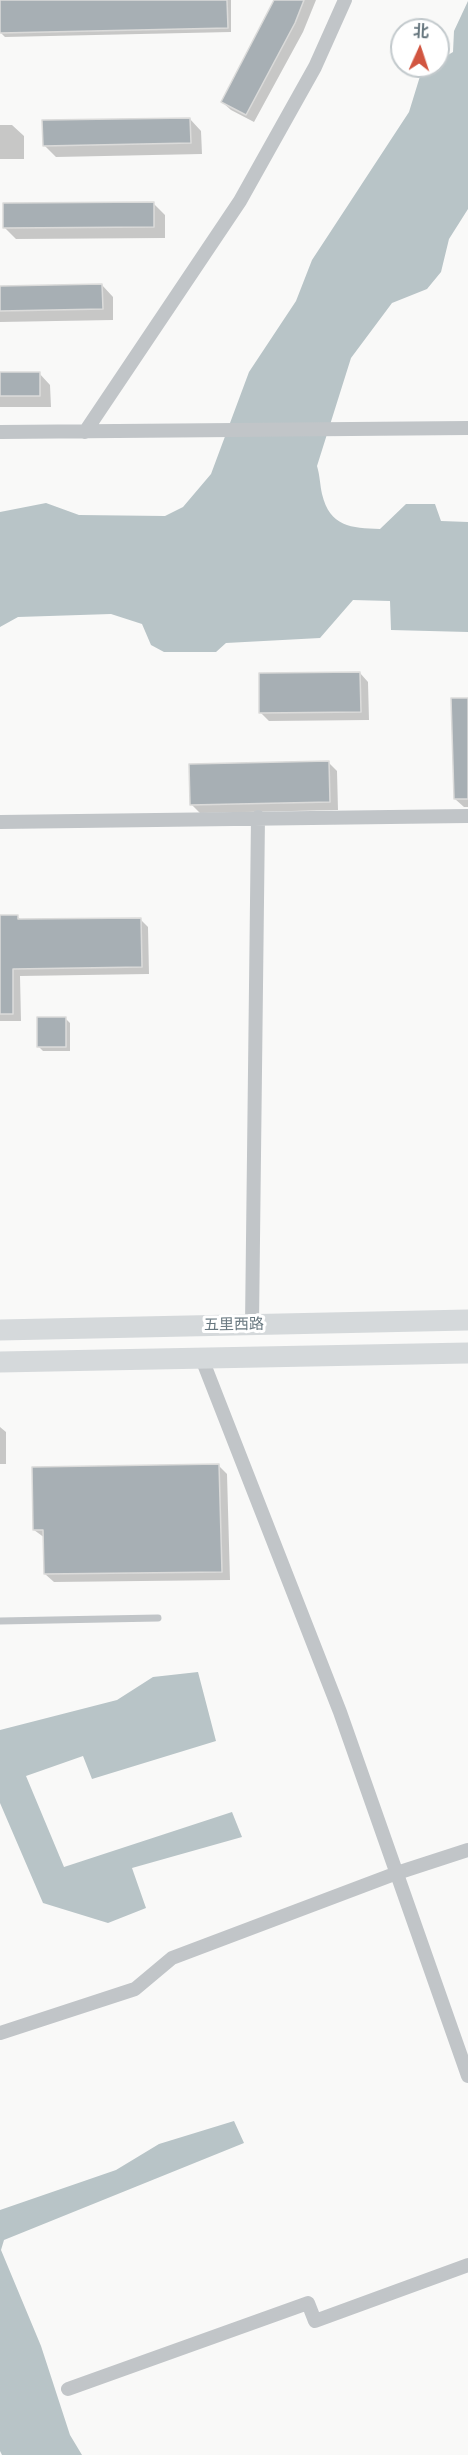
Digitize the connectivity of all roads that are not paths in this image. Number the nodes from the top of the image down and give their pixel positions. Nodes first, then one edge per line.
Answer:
1 (345, 0) edge
2 (468, 428) edge
3 (0, 432) edge
4 (85, 432) junction
5 (468, 816) edge
6 (258, 817) junction
7 (0, 822) edge
8 (468, 1320) edge
9 (252, 1324) junction
10 (0, 1330) edge
11 (468, 1353) edge
12 (202, 1359) junction
13 (0, 1362) edge
14 (158, 1618) dead end
15 (0, 1621) edge
16 (468, 1850) edge
17 (397, 1874) junction
18 (0, 2034) edge
19 (468, 2076) edge
20 (468, 2265) edge
21 (68, 2389) dead end

1 - 4 street
2 - 4 street
3 - 4 street
5 - 6 street
6 - 7 street
6 - 9 street
8 - 9 main road, 五里西路
9 - 10 main road, 五里西路
11 - 12 main road
12 - 13 main road
12 - 17 street
14 - 15 lane
16 - 17 street
17 - 18 street
17 - 19 street
20 - 21 street

